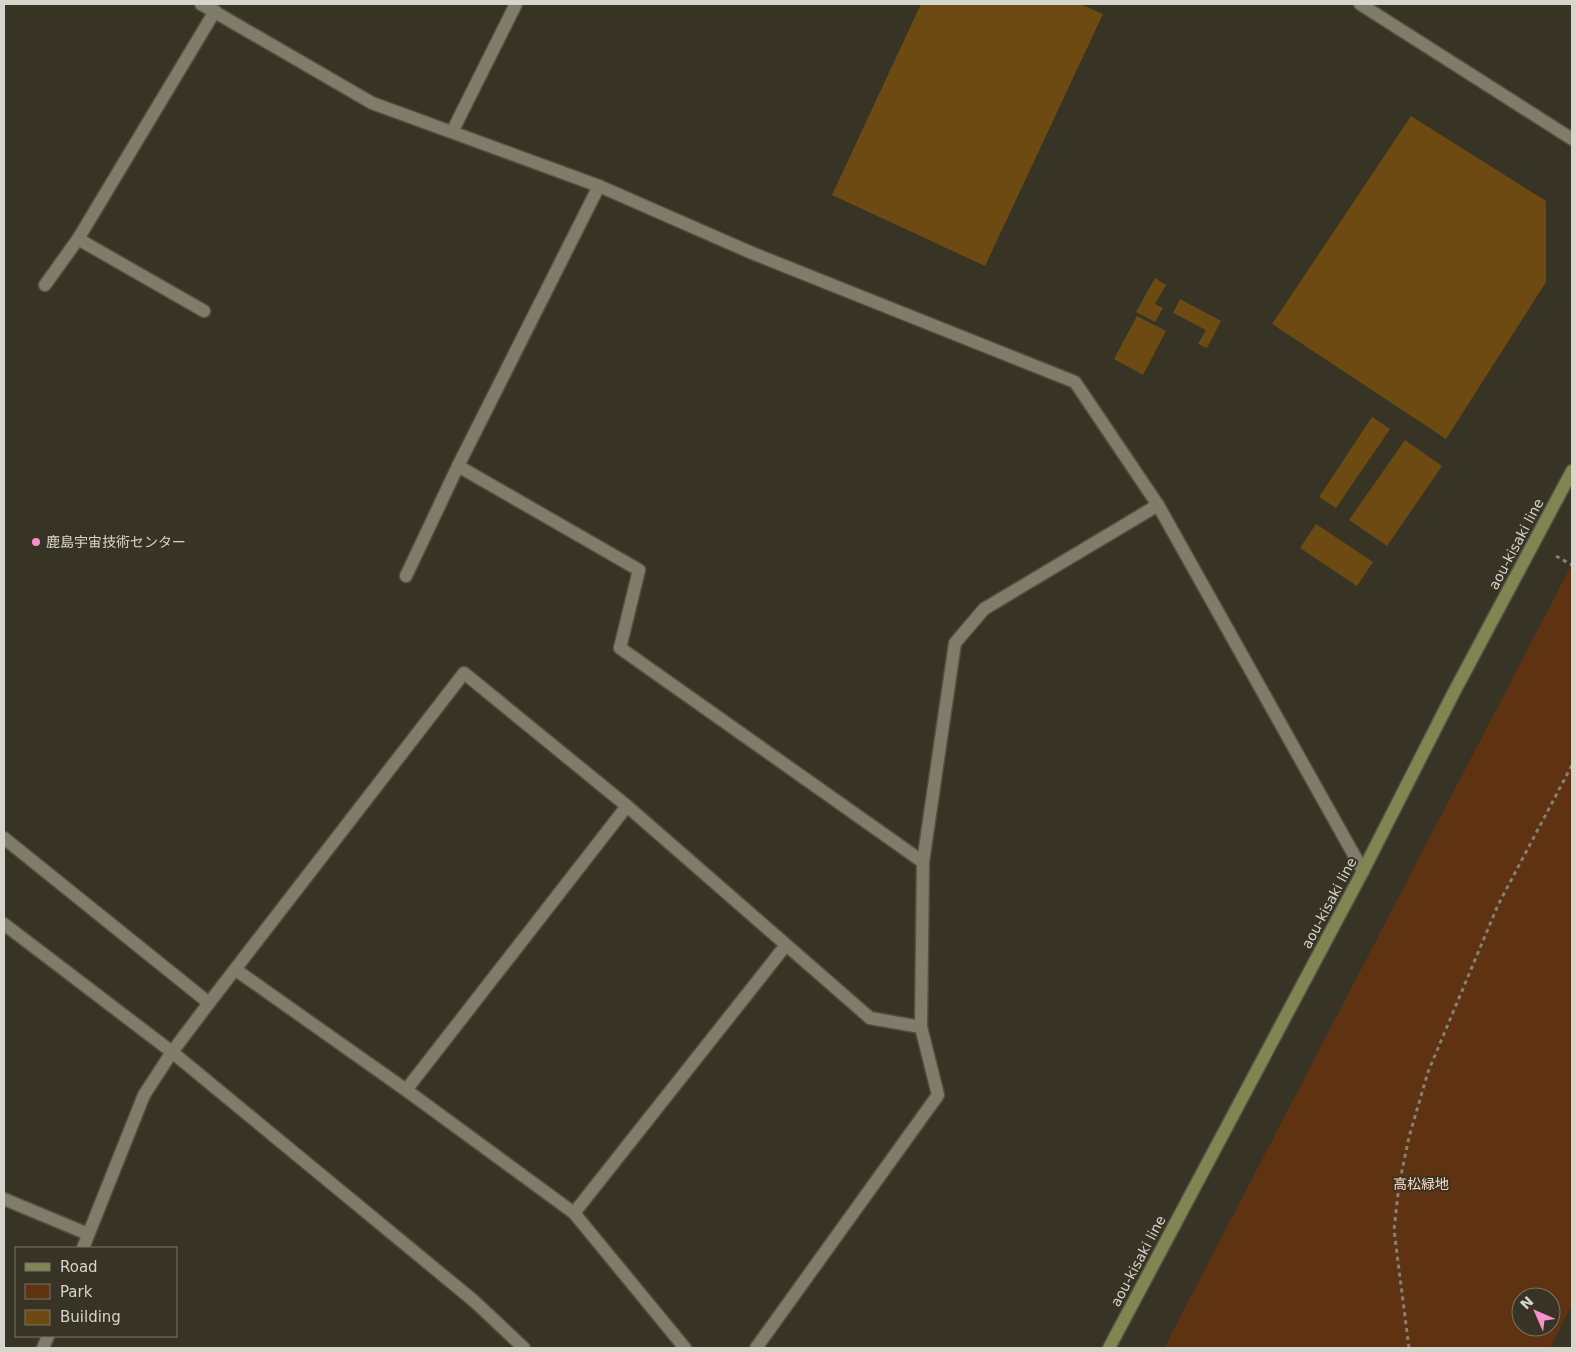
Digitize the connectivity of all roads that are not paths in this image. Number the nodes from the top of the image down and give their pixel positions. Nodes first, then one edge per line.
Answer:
1 (201, 4) edge
2 (516, 4) edge
3 (1360, 4) edge
4 (214, 11) junction
5 (452, 132) junction
6 (1572, 139) edge
7 (599, 186) junction
8 (78, 239) junction
9 (45, 285) dead end
10 (204, 311) dead end
11 (458, 466) junction
12 (1572, 471) edge
13 (1158, 505) junction
14 (406, 576) dead end
15 (627, 806) junction
16 (4, 838) edge
17 (923, 862) junction
18 (1363, 871) junction
19 (4, 924) edge
20 (786, 945) junction
21 (236, 970) junction
22 (209, 1003) junction
23 (921, 1027) junction
24 (172, 1052) junction
25 (406, 1090) junction
26 (4, 1199) edge
27 (574, 1213) junction
28 (88, 1234) junction
29 (83, 1247) edge
30 (524, 1348) edge
31 (685, 1348) edge
32 (756, 1348) edge
33 (1109, 1348) edge

1 - 4 street
2 - 5 street
3 - 6 street
4 - 5 street
4 - 8 street
5 - 7 street
7 - 11 street
7 - 13 street
8 - 9 street
8 - 10 street
11 - 14 street
11 - 17 street
12 - 18 main road, aou-kisaki line
13 - 17 street
13 - 18 street
15 - 20 street
15 - 21 street
15 - 25 street
16 - 22 street
17 - 23 street
18 - 33 main road, aou-kisaki line
19 - 24 street
20 - 23 street
20 - 27 street
21 - 22 street
21 - 25 street
22 - 24 street
23 - 32 street
24 - 28 street
24 - 30 street
25 - 27 street
26 - 28 street
27 - 31 street
28 - 29 street

